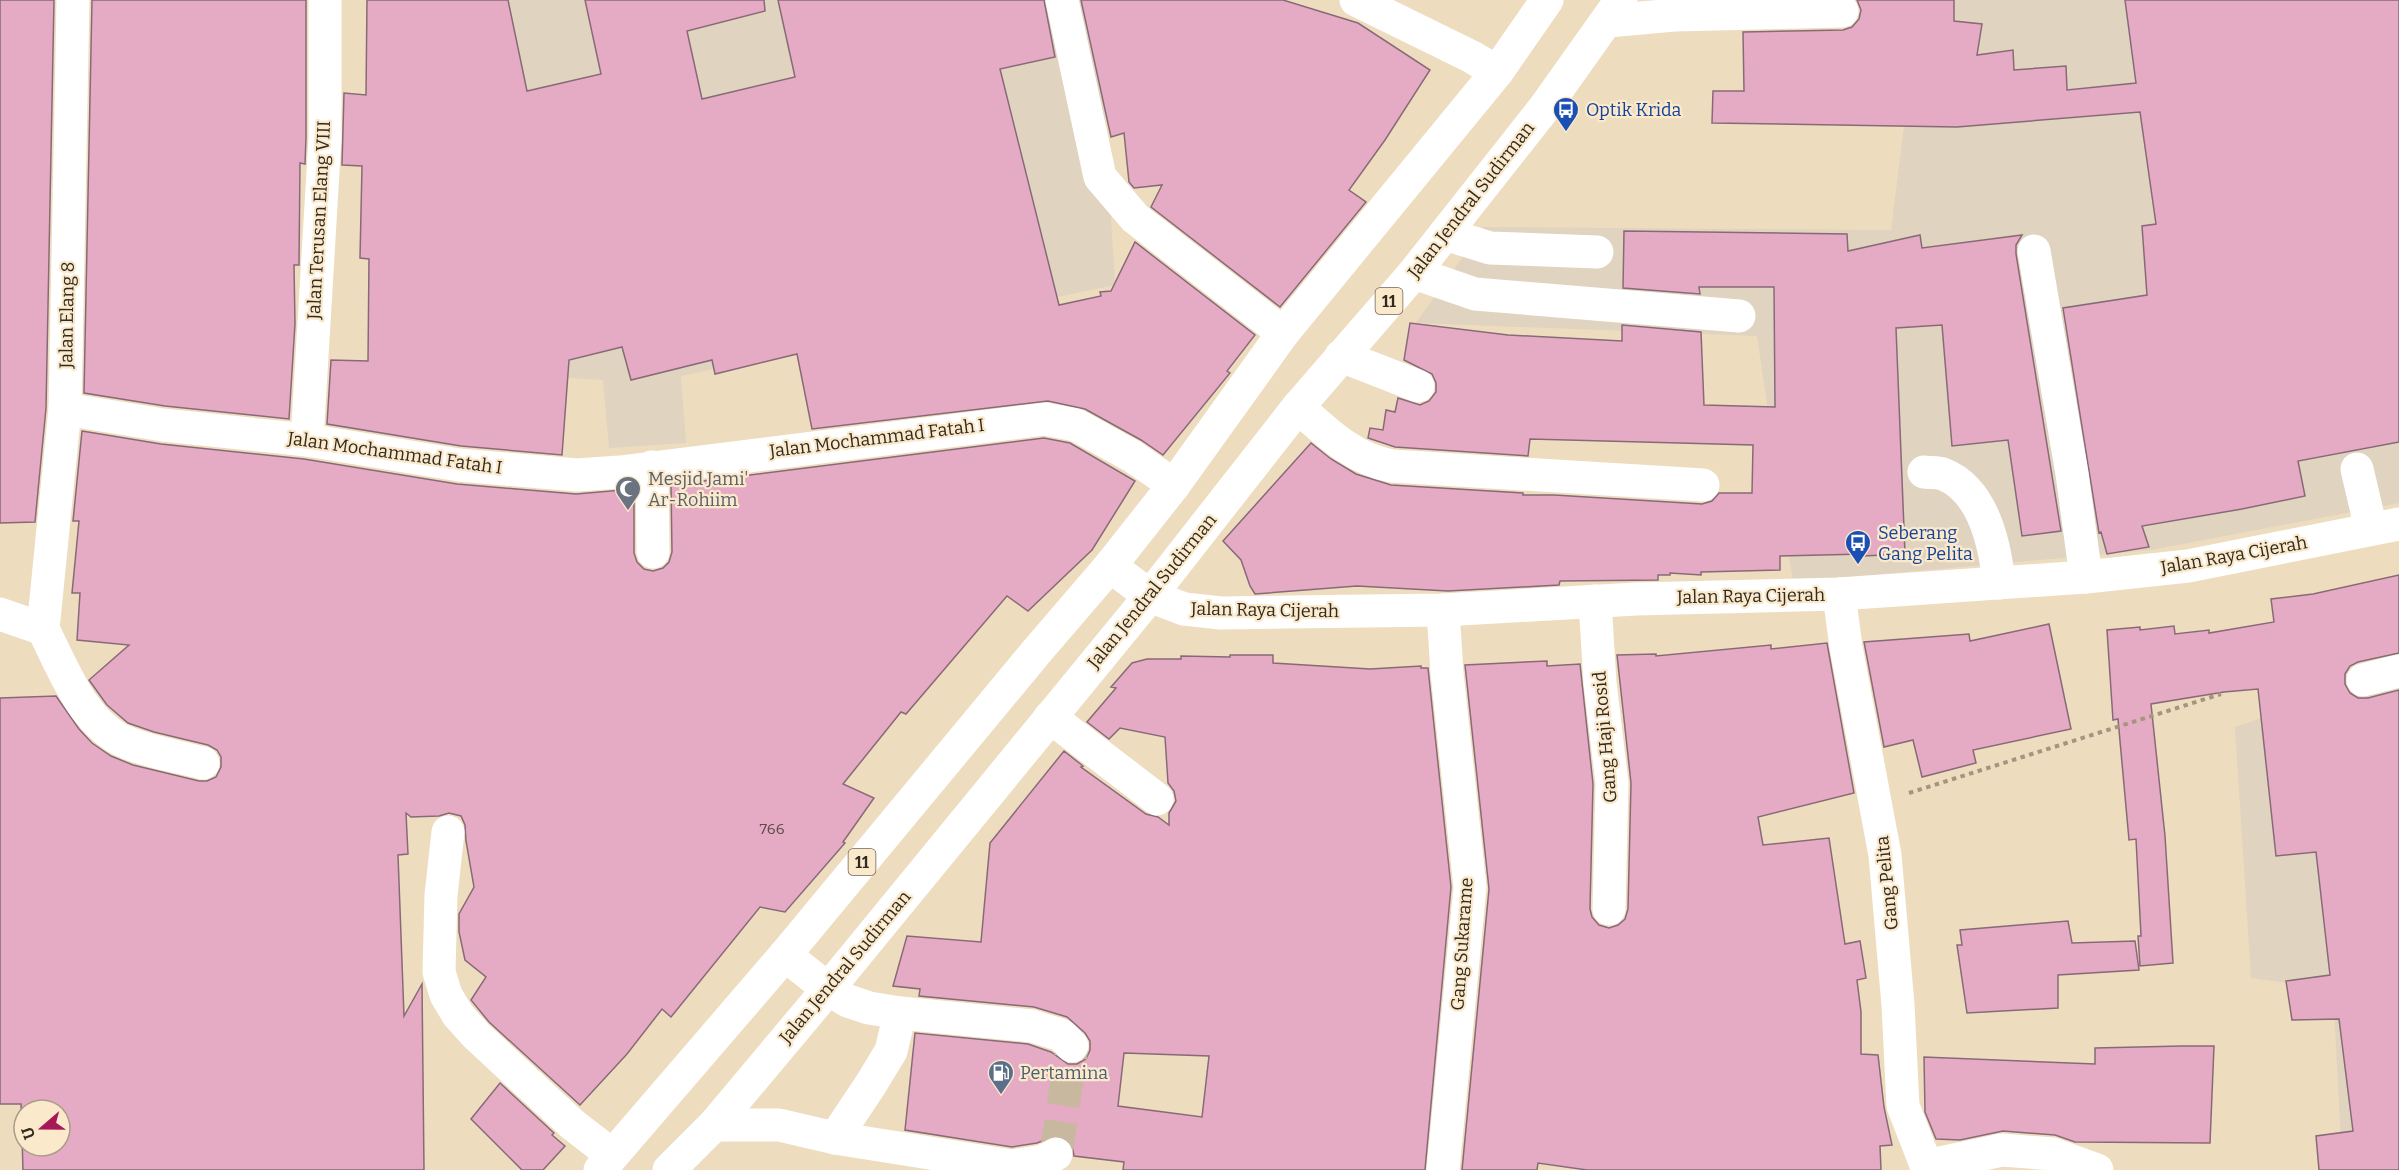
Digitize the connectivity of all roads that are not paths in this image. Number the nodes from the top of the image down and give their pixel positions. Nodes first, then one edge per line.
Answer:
1 (73, 0) edge
2 (325, 0) edge
3 (1062, 0) edge
4 (1356, 0) edge
5 (1546, 0) edge
6 (1614, 10) edge
7 (1842, 11) dead end
8 (1497, 72) junction
9 (1445, 234) junction
10 (2034, 251) dead end
11 (1597, 252) dead end
12 (1414, 273) junction
13 (1739, 316) dead end
14 (1283, 333) junction
15 (1341, 356) junction
16 (1418, 386) dead end
17 (1298, 407) junction
18 (65, 409) junction
19 (307, 440) junction
20 (652, 467) junction
21 (2357, 469) dead end
22 (1924, 472) dead end
23 (1174, 484) junction
24 (1703, 485) dead end
25 (2385, 527) edge
26 (653, 552) dead end
27 (1110, 566) junction
28 (2086, 577) junction
29 (1999, 583) junction
30 (1839, 594) junction
31 (1150, 596) junction
32 (1595, 601) junction
33 (1443, 610) junction
34 (0, 614) edge
35 (43, 629) junction
36 (2399, 670) edge
37 (2363, 680) dead end
38 (1050, 717) junction
39 (203, 764) dead end
40 (1157, 799) dead end
41 (448, 832) dead end
42 (1609, 909) dead end
43 (785, 955) junction
44 (828, 989) junction
45 (900, 1013) junction
46 (1072, 1046) dead end
47 (714, 1125) junction
48 (835, 1138) junction
49 (1056, 1154) dead end
50 (615, 1165) edge
51 (1927, 1168) edge
52 (669, 1170) edge
53 (1443, 1170) edge
54 (2097, 1170) edge

1 - 18 main road, Jalan Elang 8
2 - 19 main road, Jalan Terusan Elang VIII
3 - 14 main road
4 - 8 main road
5 - 8 main road, 11
6 - 7 main road
6 - 9 main road, Jalan Jendral Sudirman / 11
8 - 14 main road, 11
9 - 11 main road
9 - 12 main road, Jalan Jendral Sudirman / 11
10 - 28 main road
12 - 13 main road
12 - 15 main road, Jalan Jendral Sudirman / 11
14 - 23 main road, 11
15 - 16 main road
15 - 17 main road, Jalan Jendral Sudirman / 11
17 - 24 main road
17 - 31 main road, Jalan Jendral Sudirman / 11
18 - 19 main road, Jalan Mochammad Fatah I
18 - 35 main road, Jalan Elang 8
19 - 20 main road, Jalan Mochammad Fatah I
20 - 23 main road, Jalan Mochammad Fatah I
20 - 26 main road
21 - 25 main road
22 - 29 main road
23 - 27 main road, 11
25 - 28 main road, Jalan Raya Cijerah
27 - 31 main road, Jalan Raya Cijerah
27 - 43 main road, 11
28 - 29 main road, Jalan Raya Cijerah
29 - 30 main road, Jalan Raya Cijerah
30 - 32 main road, Jalan Raya Cijerah
30 - 51 main road, Gang Pelita
31 - 33 main road, Jalan Raya Cijerah
31 - 38 main road, Jalan Jendral Sudirman / 11
32 - 33 main road, Jalan Raya Cijerah
32 - 42 main road, Gang Haji Rosid
33 - 53 main road, Gang Sukarame
34 - 35 main road
35 - 39 main road
36 - 37 main road
38 - 40 main road
38 - 44 main road, Jalan Jendral Sudirman / 11
41 - 50 main road
43 - 44 main road
43 - 50 main road, 11
44 - 45 main road
44 - 47 main road, Jalan Jendral Sudirman / 11
45 - 46 main road
45 - 48 main road
47 - 48 main road
47 - 52 main road, Jalan Jendral Sudirman / 11
48 - 49 main road
51 - 54 main road

